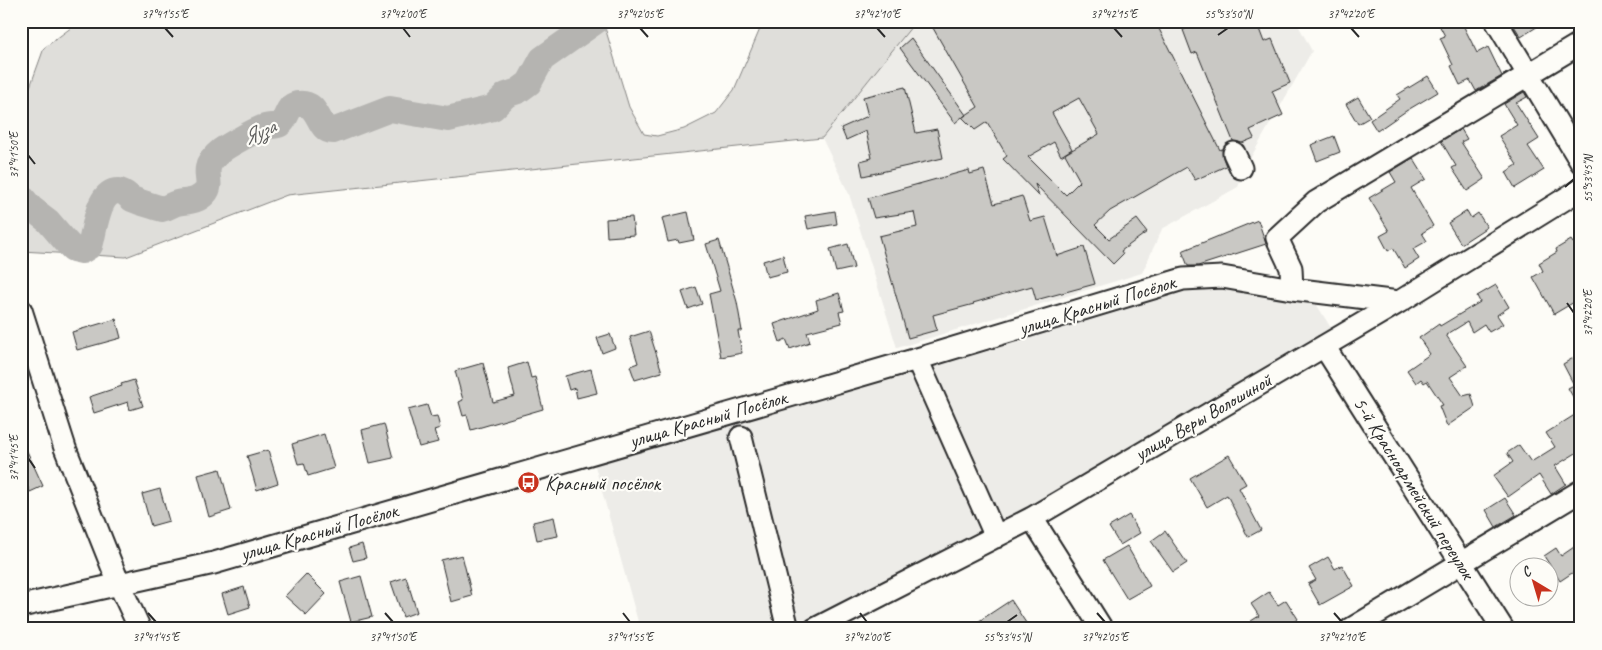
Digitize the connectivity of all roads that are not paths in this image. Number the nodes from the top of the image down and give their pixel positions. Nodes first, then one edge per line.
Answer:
1 (1496, 21) edge
2 (1581, 43) edge
3 (1528, 75) junction
4 (1581, 162) edge
5 (1581, 189) edge
6 (1292, 289) junction
7 (1398, 302) junction
8 (21, 310) edge
9 (1324, 346) junction
10 (917, 359) junction
11 (740, 437) dead end
12 (1581, 491) edge
13 (1032, 518) junction
14 (996, 537) junction
15 (1461, 563) junction
16 (119, 584) junction
17 (21, 606) edge
18 (140, 629) edge
19 (788, 629) edge
20 (815, 629) edge
21 (1102, 629) edge
22 (1351, 629) edge
23 (1503, 629) edge

1 - 3 street
2 - 3 street
3 - 4 street
3 - 6 street
5 - 7 street, улица Веры Волошиной
6 - 7 street, улица Красный Посёлок
6 - 10 street, улица Красный Посёлок
7 - 9 street, улица Веры Волошиной
8 - 16 street
9 - 13 street, улица Веры Волошиной
9 - 15 street, 5-й Красноармейский переулок
10 - 14 street
10 - 16 street, улица Красный Посёлок
11 - 19 street
12 - 15 street
13 - 14 street, улица Веры Волошиной
13 - 21 street
14 - 20 street, улица Веры Волошиной
15 - 22 street
15 - 23 street, 5-й Красноармейский переулок
16 - 17 street, улица Красный Посёлок
16 - 18 street

